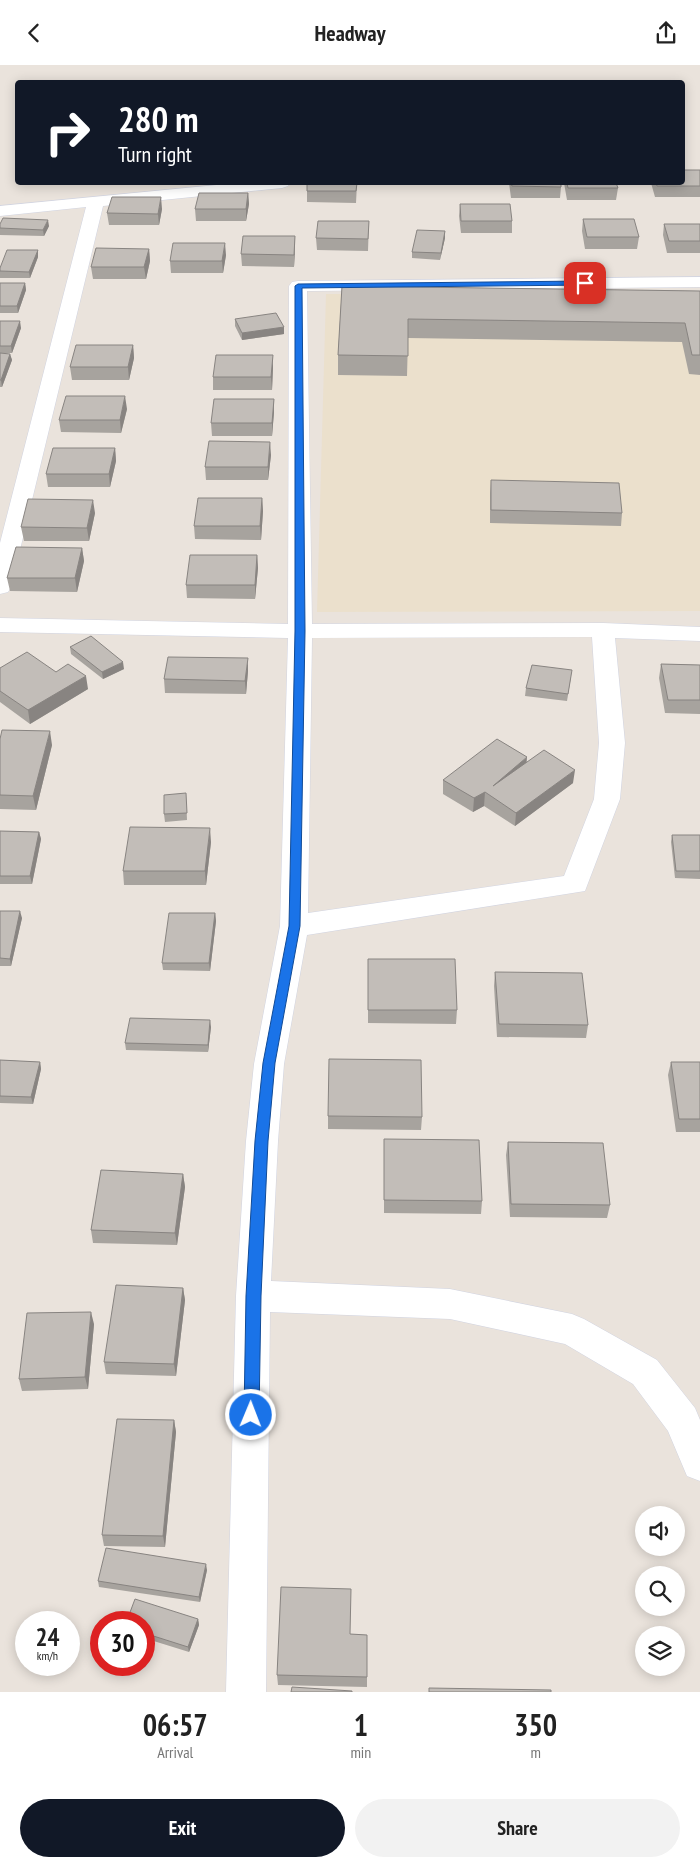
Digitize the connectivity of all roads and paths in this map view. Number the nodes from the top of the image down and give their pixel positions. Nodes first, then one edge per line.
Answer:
1 (262, 185) edge
2 (96, 202) junction
3 (0, 211) edge
4 (700, 282) edge
5 (0, 587) edge
6 (0, 625) edge
7 (602, 629) junction
8 (300, 631) junction
9 (700, 635) edge
10 (294, 926) junction
11 (254, 1296) junction
12 (700, 1463) edge
13 (246, 1692) edge

1 - 2 street
2 - 3 street
2 - 5 street
4 - 8 street
6 - 8 street
7 - 8 street
7 - 9 street
7 - 10 street
8 - 10 street
10 - 11 street
11 - 12 street
11 - 13 street

